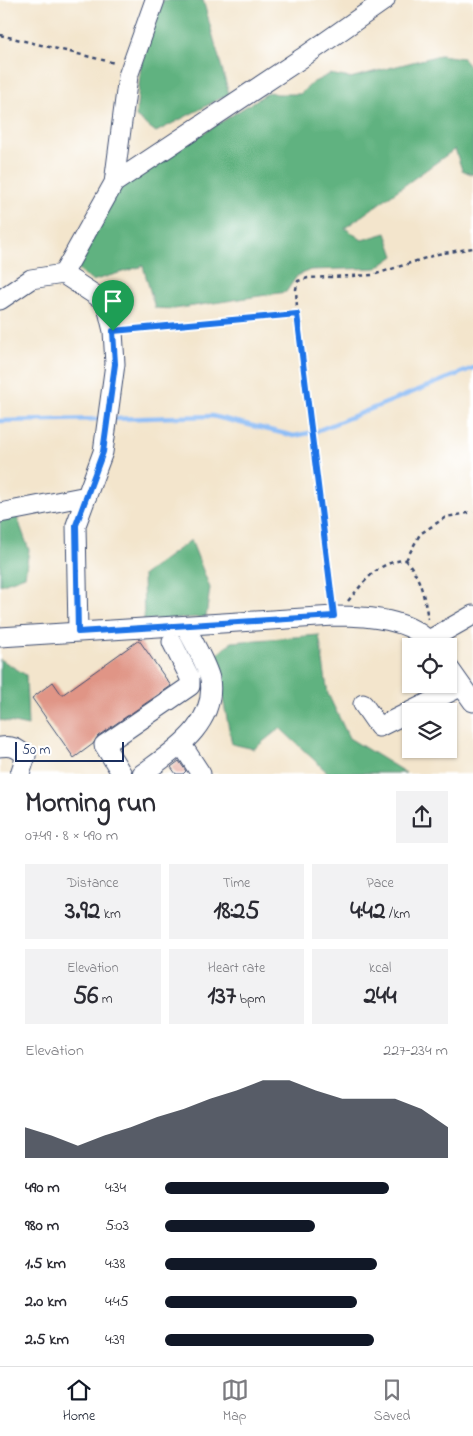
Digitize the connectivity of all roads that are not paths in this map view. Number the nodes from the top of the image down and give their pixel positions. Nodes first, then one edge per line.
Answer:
1 (385, 0) edge
2 (153, 1) edge
3 (114, 182) junction
4 (63, 274) junction
5 (0, 300) edge
6 (88, 496) junction
7 (0, 513) edge
8 (473, 615) edge
9 (186, 627) junction
10 (78, 632) junction
11 (0, 637) edge
12 (424, 638) edge
13 (438, 638) edge
14 (172, 642) dead end
15 (457, 681) edge
16 (460, 686) junction
17 (473, 702) edge
18 (363, 704) dead end
19 (182, 745) junction
20 (0, 747) edge
21 (20, 774) edge
22 (122, 774) edge
23 (142, 774) edge
24 (201, 774) edge

1 - 3 street
2 - 3 street
3 - 4 street
4 - 5 street
4 - 6 street
6 - 7 street
6 - 10 street
8 - 13 street
9 - 10 street
9 - 12 street
9 - 19 street
10 - 11 street
14 - 22 street
15 - 16 street
16 - 17 street
16 - 18 street
19 - 23 street
19 - 24 street
20 - 21 street

